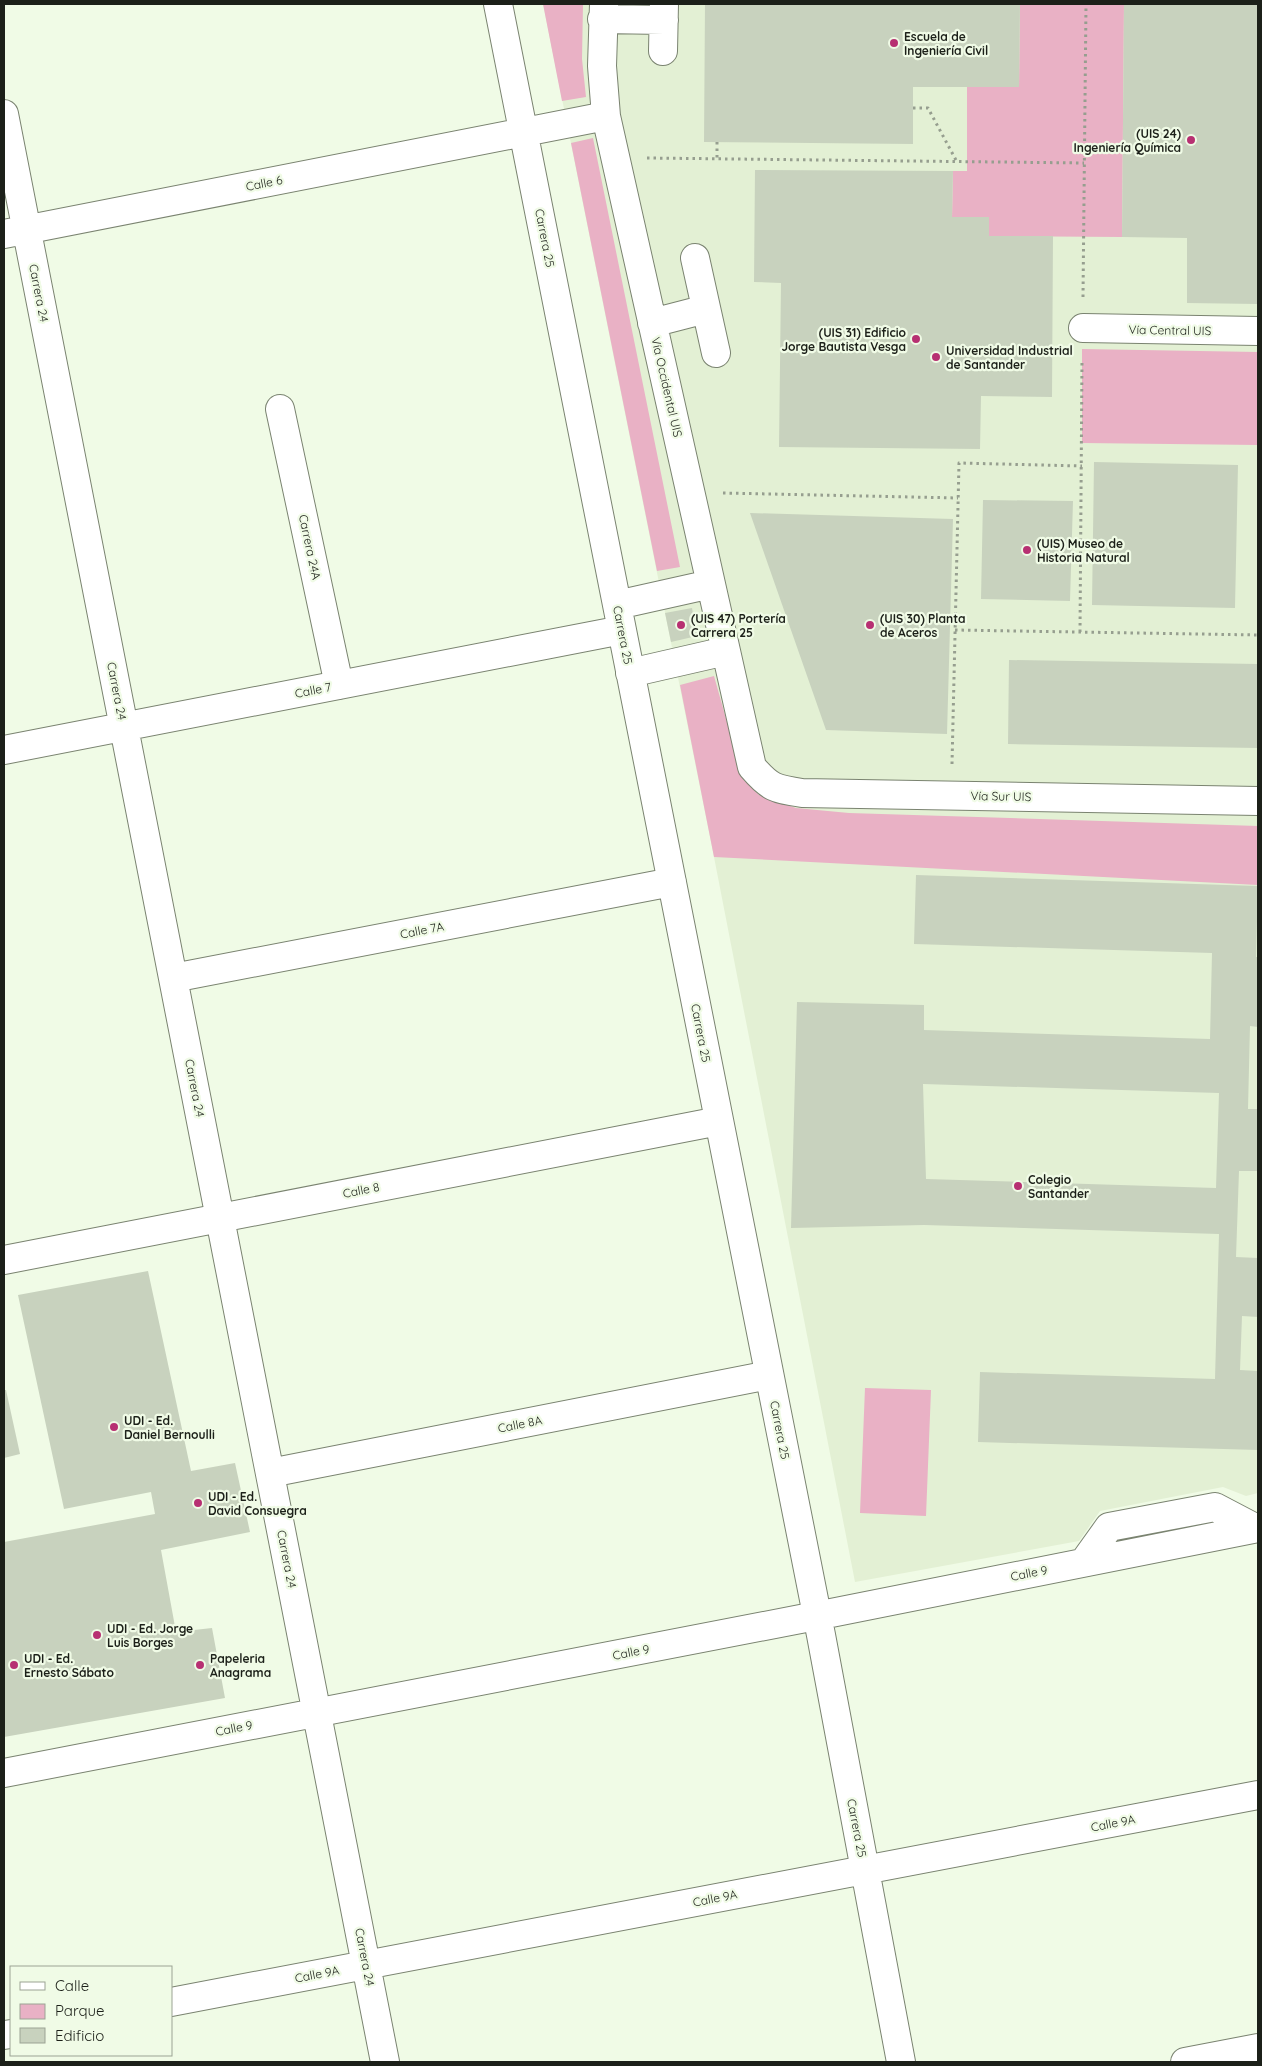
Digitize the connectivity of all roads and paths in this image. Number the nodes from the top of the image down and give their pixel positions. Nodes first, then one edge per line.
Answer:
1 (498, 4) edge
2 (603, 12) edge
3 (664, 12) edge
4 (663, 51) dead end
5 (913, 108) dead end
6 (4, 114) edge
7 (606, 116) junction
8 (524, 132) junction
9 (717, 142) dead end
10 (615, 158) junction
11 (717, 159) junction
12 (957, 162) junction
13 (1084, 163) dead end
14 (15, 232) edge
15 (695, 258) dead end
16 (706, 309) junction
17 (652, 323) junction
18 (1083, 328) dead end
19 (1258, 331) edge
20 (716, 353) dead end
21 (280, 408) dead end
22 (1082, 466) dead end
23 (690, 492) junction
24 (958, 498) junction
25 (711, 584) junction
26 (619, 617) junction
27 (955, 630) junction
28 (1258, 634) edge
29 (726, 651) junction
30 (630, 673) junction
31 (339, 685) junction
32 (124, 727) junction
33 (4, 750) edge
34 (752, 767) joint
35 (951, 796) junction
36 (1258, 801) edge
37 (672, 882) junction
38 (173, 978) junction
39 (719, 1122) junction
40 (220, 1218) junction
41 (4, 1260) edge
42 (769, 1374) junction
43 (270, 1473) junction
44 (1256, 1528) edge
45 (816, 1616) junction
46 (317, 1712) junction
47 (4, 1773) edge
48 (1258, 1795) edge
49 (864, 1870) junction
50 (366, 1964) junction
51 (172, 2002) edge
52 (1258, 2048) edge
53 (385, 2062) edge
54 (901, 2062) edge
55 (1185, 2062) edge

1 - 8 street, Carrera 25
2 - 3 street
2 - 7 street, Vía Occidental UIS
3 - 4 street
5 - 12 path
6 - 14 street, Carrera 24
7 - 8 street, Calle 6
7 - 10 street, Vía Occidental UIS
8 - 14 street, Calle 6
8 - 26 street, Carrera 25
9 - 11 path
10 - 11 path
10 - 17 street, Vía Occidental UIS
11 - 12 path
12 - 13 path
14 - 32 street, Carrera 24
15 - 16 street
16 - 17 street
16 - 20 street
17 - 23 street, Vía Occidental UIS
18 - 19 street, Vía Central UIS
21 - 31 street, Carrera 24A
22 - 24 path
23 - 24 path
23 - 25 street, Vía Occidental UIS
24 - 27 path
25 - 26 street, Calle 7
25 - 29 street, Vía Occidental UIS
26 - 30 street, Carrera 25
26 - 31 street, Calle 7
27 - 28 path
27 - 35 path
29 - 30 street
29 - 34 street, Vía Occidental UIS
30 - 37 street, Carrera 25
31 - 32 street, Calle 7
32 - 33 street, Calle 7
32 - 38 street, Carrera 24
34 - 35 street, Vía Sur UIS
35 - 36 street, Vía Sur UIS
37 - 38 street, Calle 7A
37 - 39 street, Carrera 25
38 - 40 street, Carrera 24
39 - 40 street, Calle 8
39 - 42 street, Carrera 25
40 - 41 street, Calle 8
40 - 43 street, Carrera 24
42 - 43 street, Calle 8A
42 - 45 street, Carrera 25
43 - 46 street, Carrera 24
44 - 45 street, Calle 9
45 - 46 street, Calle 9
45 - 49 street, Carrera 25
46 - 47 street, Calle 9
46 - 50 street, Carrera 24
48 - 49 street, Calle 9A
49 - 50 street, Calle 9A
49 - 54 street, Carrera 25
50 - 51 street, Calle 9A
50 - 53 street, Carrera 24
52 - 55 street

